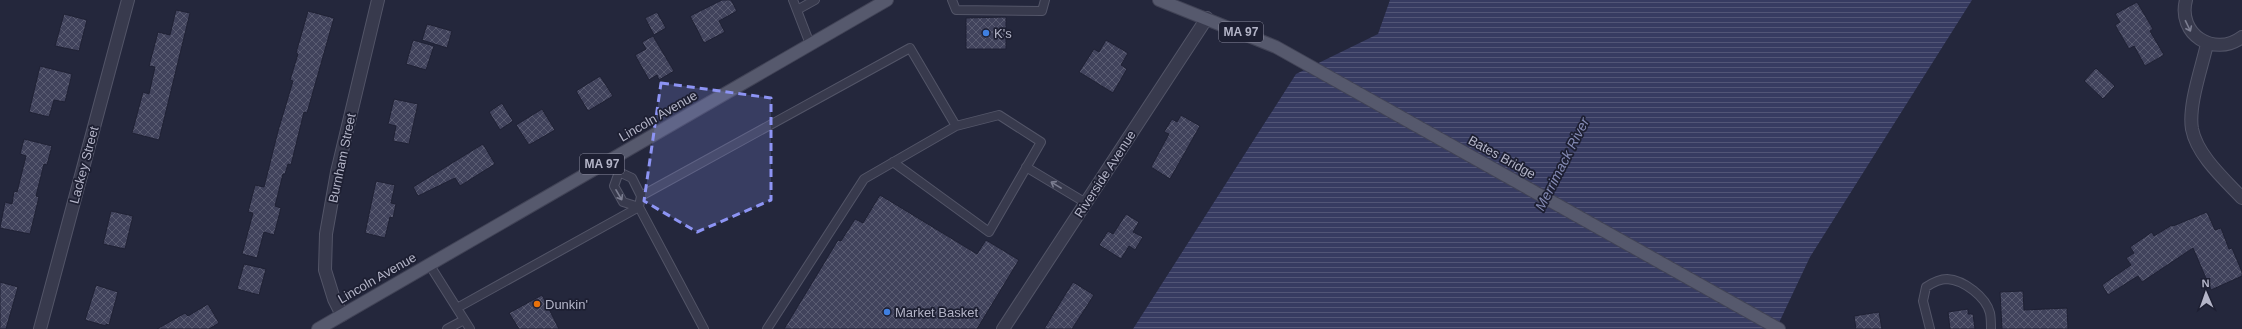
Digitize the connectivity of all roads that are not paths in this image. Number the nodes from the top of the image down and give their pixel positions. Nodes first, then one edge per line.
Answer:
1 (128, 0) edge
2 (378, 0) edge
3 (793, 0) edge
4 (815, 0) edge
5 (887, 0) edge
6 (952, 0) edge
7 (1045, 0) edge
8 (1159, 0) edge
9 (2186, 0) edge
10 (797, 10) junction
11 (1207, 18) junction
12 (2242, 37) edge
13 (810, 44) junction
14 (2207, 44) junction
15 (956, 126) junction
16 (611, 159) junction
17 (893, 162) junction
18 (1026, 167) junction
19 (619, 172) junction
20 (642, 196) junction
21 (2242, 198) edge
22 (1086, 203) junction
23 (639, 207) junction
24 (429, 264) junction
25 (457, 308) junction
26 (342, 315) junction
27 (464, 320) junction
28 (40, 329) edge
29 (318, 329) edge
30 (448, 329) edge
31 (470, 329) edge
32 (704, 329) edge
33 (767, 329) edge
34 (1003, 329) edge
35 (1779, 329) edge
36 (1930, 329) edge
37 (1991, 329) edge

1 - 28 street, Lackey Street
2 - 26 street, Burnham Street
3 - 10 lane
4 - 10 lane
5 - 13 main road, Lincoln Avenue / MA 97
6 - 7 lane
8 - 11 main road, MA 97
9 -> 14 street
10 - 13 lane
11 - 22 street, Riverside Avenue
11 - 35 main road, Bates Bridge / MA 97
12 - 14 street
13 - 16 main road, Lincoln Avenue / MA 97
14 - 21 street
15 - 17 lane
15 - 18 lane
15 - 20 lane
16 - 19 lane
16 - 24 main road, Lincoln Avenue / MA 97
17 - 18 lane
17 - 33 lane
22 -> 18 lane
19 - 20 lane
19 -> 23 lane
20 - 23 lane
22 - 34 street, Riverside Avenue
23 - 25 lane
23 - 32 lane
24 - 25 lane
24 - 26 main road, Lincoln Avenue / MA 97
25 - 27 lane
26 - 29 main road, Lincoln Avenue / MA 97
27 - 30 lane
27 - 31 lane
36 - 37 lane

